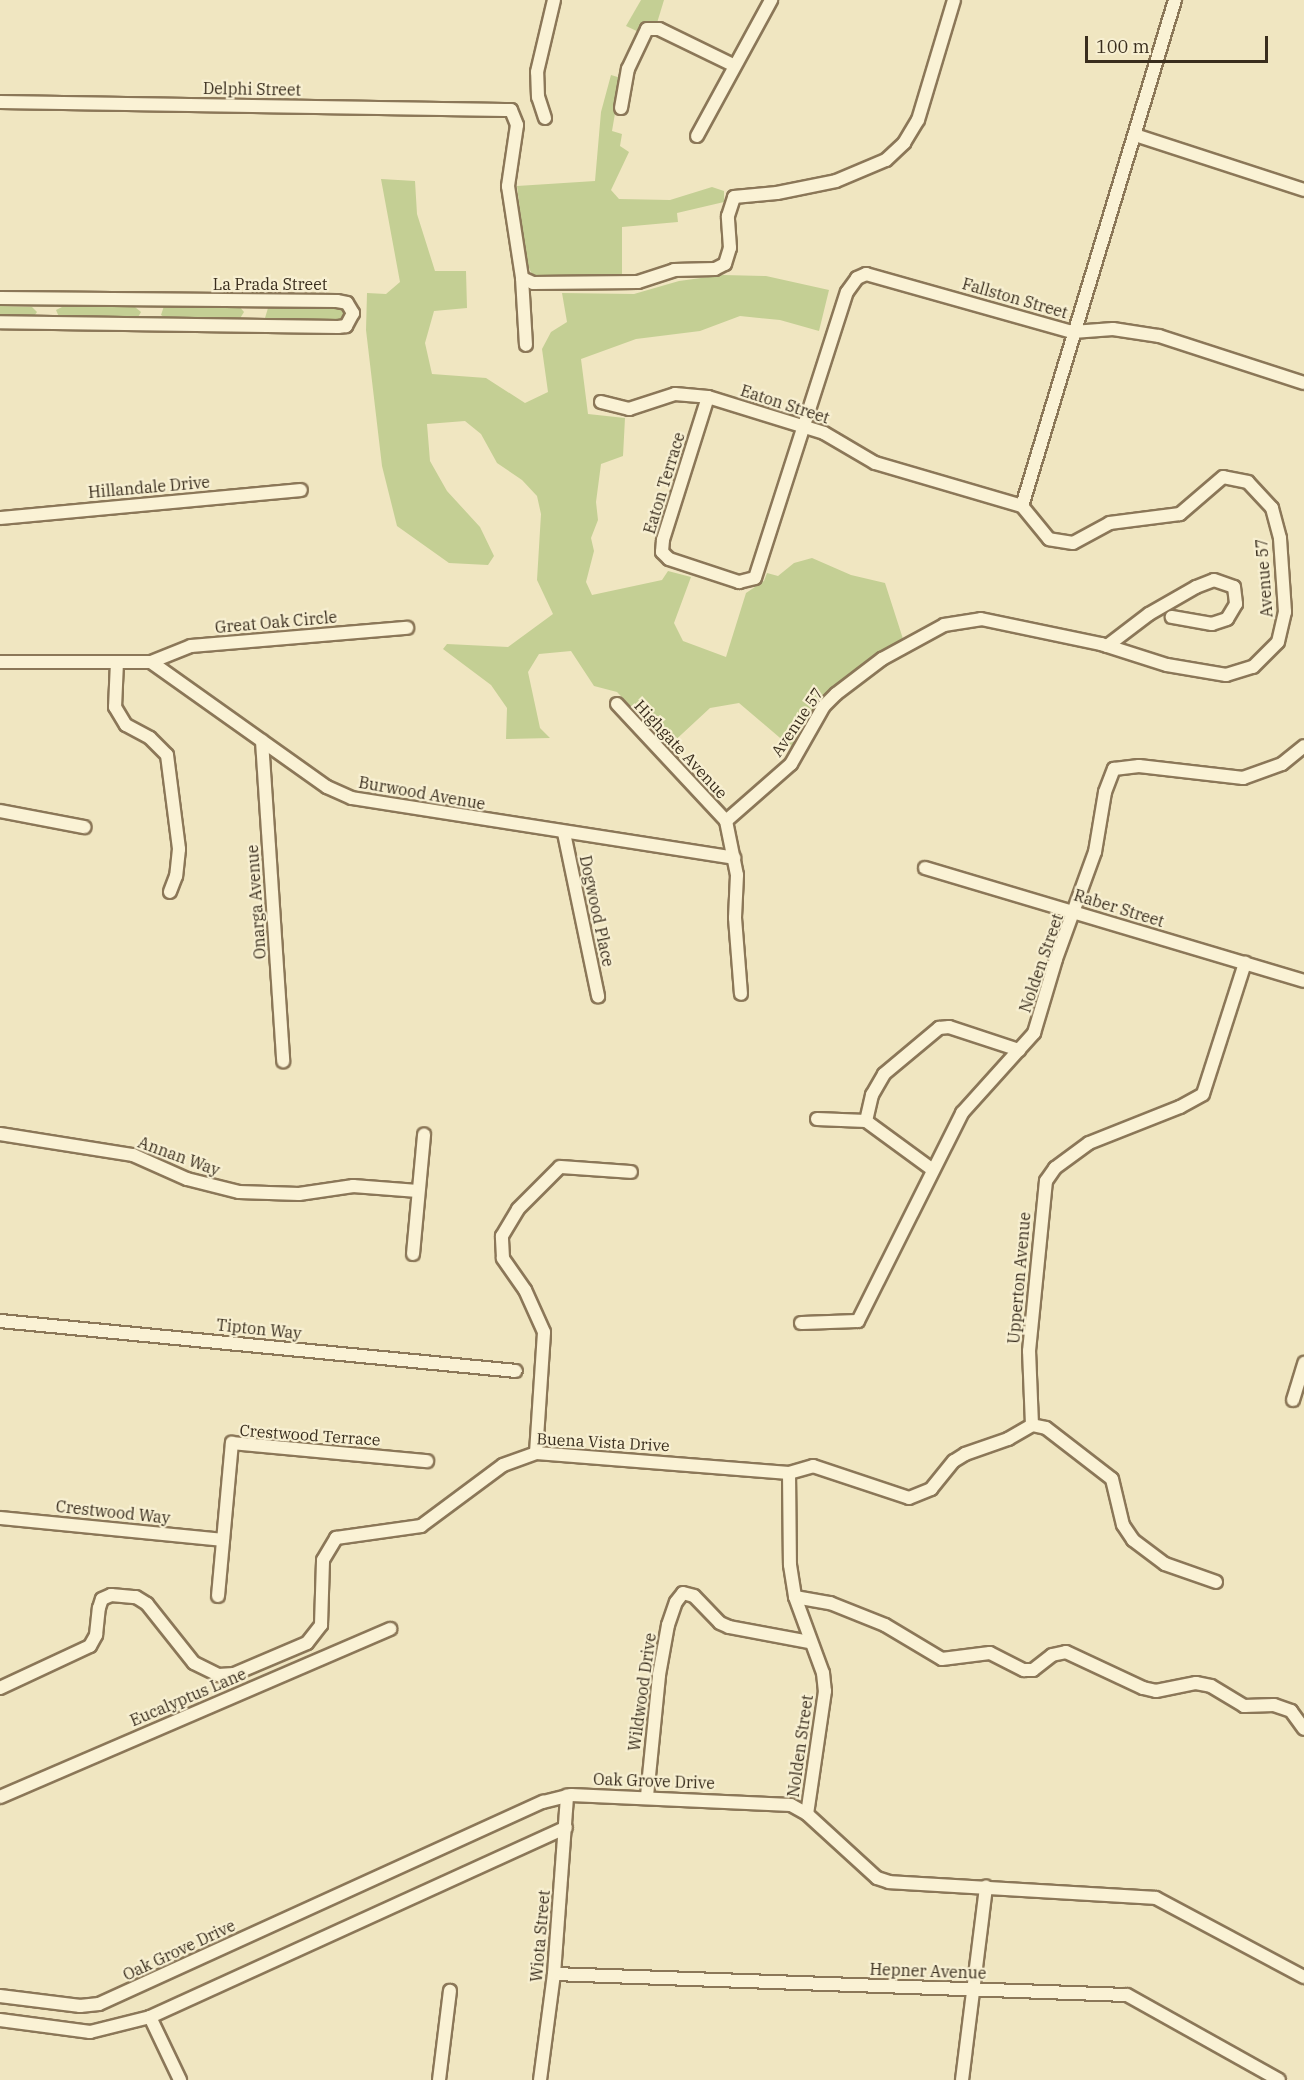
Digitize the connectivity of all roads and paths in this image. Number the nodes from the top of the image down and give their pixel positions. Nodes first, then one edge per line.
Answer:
1 (554, 0) edge
2 (771, 0) edge
3 (954, 0) edge
4 (1175, 0) edge
5 (733, 65) junction
6 (0, 102) edge
7 (621, 108) dead end
8 (544, 118) dead end
9 (1135, 135) junction
10 (697, 136) dead end
11 (1304, 190) edge
12 (522, 278) junction
13 (0, 298) edge
14 (45, 299) junction
15 (149, 300) junction
16 (253, 302) junction
17 (0, 322) edge
18 (46, 322) junction
19 (148, 323) junction
20 (253, 324) junction
21 (1073, 332) junction
22 (526, 345) dead end
23 (1304, 383) edge
24 (708, 397) junction
25 (601, 402) dead end
26 (804, 426) junction
27 (301, 490) dead end
28 (1022, 507) junction
29 (0, 518) edge
30 (1172, 617) dead end
31 (407, 628) dead end
32 (1107, 646) junction
33 (0, 662) edge
34 (117, 662) junction
35 (151, 662) junction
36 (617, 704) dead end
37 (262, 741) junction
38 (1304, 746) edge
39 (0, 811) edge
40 (726, 820) junction
41 (84, 827) dead end
42 (564, 833) junction
43 (734, 858) junction
44 (925, 868) dead end
45 (170, 892) dead end
46 (1076, 912) junction
47 (1245, 963) junction
48 (1304, 981) edge
49 (741, 994) dead end
50 (598, 996) dead end
51 (1019, 1050) junction
52 (283, 1060) dead end
53 (817, 1119) dead end
54 (866, 1121) junction
55 (0, 1134) edge
56 (424, 1135) dead end
57 (933, 1170) junction
58 (631, 1172) dead end
59 (418, 1191) junction
60 (413, 1254) dead end
61 (0, 1321) edge
62 (801, 1323) dead end
63 (1304, 1363) edge
64 (516, 1371) dead end
65 (1293, 1400) dead end
66 (1032, 1425) junction
67 (536, 1453) junction
68 (427, 1461) dead end
69 (789, 1473) junction
70 (0, 1518) edge
71 (223, 1540) junction
72 (1216, 1582) dead end
73 (218, 1596) dead end
74 (795, 1597) junction
75 (390, 1629) dead end
76 (809, 1642) junction
77 (307, 1643) junction
78 (315, 1659) junction
79 (0, 1688) edge
80 (1304, 1730) edge
81 (567, 1795) junction
82 (647, 1796) junction
83 (0, 1797) edge
84 (807, 1814) junction
85 (566, 1827) junction
86 (986, 1886) junction
87 (554, 1974) junction
88 (1304, 1977) edge
89 (972, 1989) junction
90 (450, 1991) dead end
91 (0, 1996) edge
92 (150, 2017) junction
93 (0, 2020) edge
94 (180, 2080) edge
95 (439, 2080) edge
96 (540, 2080) edge
97 (962, 2080) edge
98 (1279, 2080) edge

1 - 8 street
2 - 5 street
3 - 12 street
4 - 9 street
5 - 7 street
5 - 10 street
6 - 12 street, Delphi Street
9 - 11 street
9 - 21 street
12 - 22 street
13 - 14 street, La Prada Street
14 - 15 street, La Prada Street
14 - 18 street
15 - 16 street, La Prada Street
15 - 19 street
16 - 20 street
16 - 20 street, La Prada Street
17 - 18 street, La Prada Street
18 - 19 street, La Prada Street
19 - 20 street, La Prada Street
21 - 23 street, Fallston Street
21 - 26 street, Fallston Street
21 - 28 street
24 - 25 street, Eaton Street
24 - 26 street, Eaton Street
24 - 26 street, Eaton Terrace
26 - 28 street, Eaton Street
27 - 29 street, Hillandale Drive
28 - 32 street, Avenue 57
30 - 32 street
31 - 35 street, Great Oak Circle
32 - 40 street, Avenue 57
33 - 34 street
34 - 35 street
34 - 45 street
35 - 37 street, Burwood Avenue
36 - 40 street, Highgate Avenue
37 - 42 street, Burwood Avenue
37 - 52 street, Onarga Avenue
38 - 46 street, Nolden Street
39 - 41 street
40 - 43 street, Highgate Avenue
42 - 43 street, Burwood Avenue
42 - 50 street, Dogwood Place
43 - 49 street, Highgate Avenue
44 - 46 street, Raber Street
46 - 47 street, Raber Street
46 - 51 street, Nolden Street
47 - 48 street, Raber Street
47 - 66 street, Upperton Avenue
51 - 54 street
51 - 57 street, Nolden Street
53 - 54 street
54 - 57 street
55 - 59 street, Annan Way
56 - 59 street
57 - 62 street, Nolden Street
58 - 67 street
59 - 60 street
61 - 64 street, Tipton Way
63 - 65 street
66 - 69 street
66 - 72 street
67 - 69 street, Buena Vista Drive
67 - 77 street, Buena Vista Drive
68 - 71 street, Crestwood Terrace
69 - 74 street, Nolden Street
70 - 71 street, Crestwood Way
71 - 73 street, Crestwood Terrace
74 - 76 street, Nolden Street
74 - 80 street
75 - 78 street, Eucalyptus Lane
76 - 82 street, Wildwood Drive
76 - 84 street, Nolden Street
77 - 78 street
77 - 79 street
78 - 83 street, Eucalyptus Lane
81 - 82 street, Oak Grove Drive
81 - 85 street, Wiota Street
81 - 91 street, Oak Grove Drive
82 - 84 street, Oak Grove Drive
84 - 86 street, Oak Grove Drive
85 - 87 street, Wiota Street
85 - 92 street
86 - 88 street, Oak Grove Drive
86 - 89 street
87 - 89 street, Hepner Avenue
87 - 96 street, Wiota Street
89 - 97 street
89 - 98 street, Hepner Avenue
90 - 95 street
92 - 93 street
92 - 94 street

